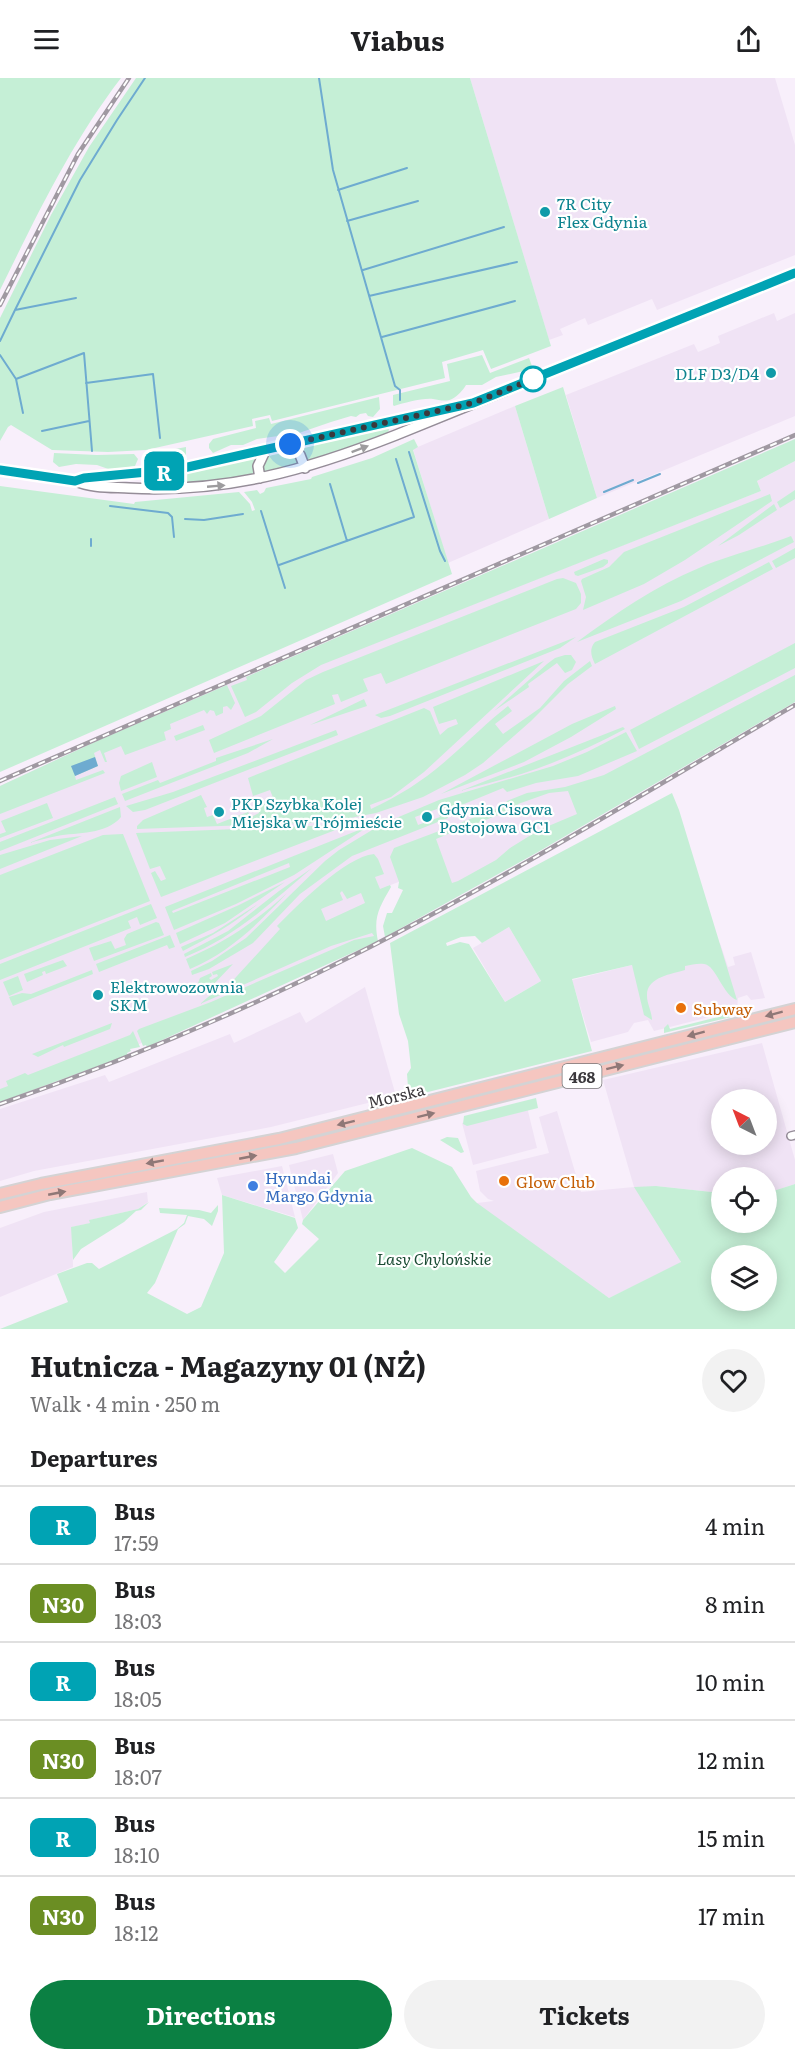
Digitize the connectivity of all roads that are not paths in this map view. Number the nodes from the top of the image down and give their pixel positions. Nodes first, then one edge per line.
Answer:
1 (795, 273) edge
2 (473, 403) junction
3 (392, 422) junction
4 (396, 435) junction
5 (290, 444) junction
6 (264, 451) junction
7 (305, 468) junction
8 (0, 470) edge
9 (144, 473) junction
10 (260, 478) junction
11 (75, 481) junction
12 (143, 489) junction
13 (795, 1009) edge
14 (795, 1022) edge
15 (0, 1194) edge
16 (0, 1207) edge

1 - 2 main road
2 - 3 main road
2 - 4 main road
3 - 4 main road
3 - 5 main road
7 -> 4 main road
5 - 6 main road
5 - 7 main road
6 - 9 main road
6 - 10 main road
7 - 10 main road
8 - 11 main road
9 - 11 main road
9 - 12 main road
12 -> 10 main road
11 - 12 main road
13 -> 15 main road, Morska / 468
16 -> 14 main road, Morska / 468

